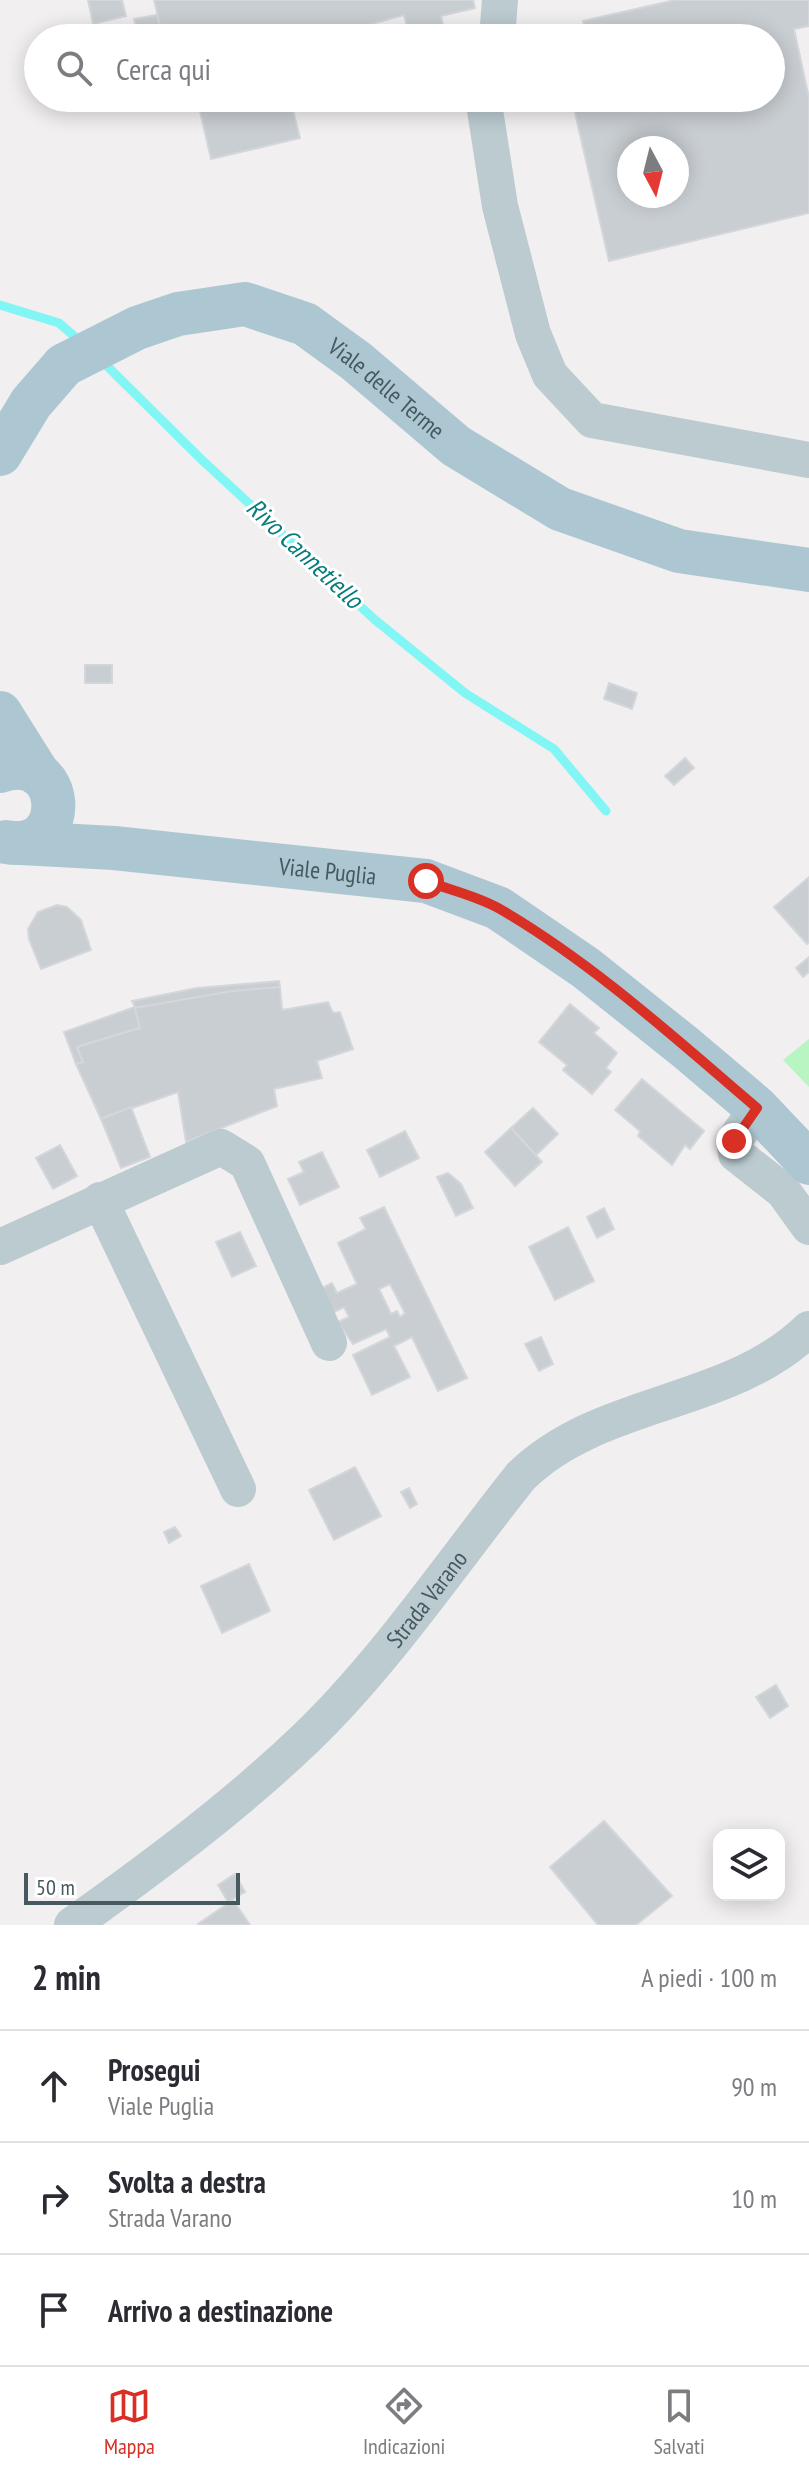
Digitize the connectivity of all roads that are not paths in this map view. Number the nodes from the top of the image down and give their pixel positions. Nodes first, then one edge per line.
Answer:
1 (500, 0) edge
2 (498, 24) edge
3 (485, 112) edge
4 (0, 454) edge
5 (809, 460) edge
6 (809, 570) edge
7 (0, 713) edge
8 (31, 782) edge
9 (11, 842) edge
10 (114, 848) junction
11 (757, 1108) junction
12 (809, 1163) edge
13 (100, 1200) junction
14 (809, 1227) edge
15 (0, 1247) edge
16 (809, 1329) edge
17 (329, 1343) dead end
18 (238, 1489) dead end
19 (72, 1925) edge

1 - 2 street
3 - 5 street
4 - 6 main road, Viale delle Terme
7 - 8 main road
8 - 9 main road
8 - 10 main road
9 - 10 main road, Viale Puglia
10 - 11 main road, Viale Puglia
11 - 12 main road, Viale Puglia
11 - 14 street
13 - 15 street
13 - 17 street
13 - 18 street
16 - 19 street, Strada Varano

